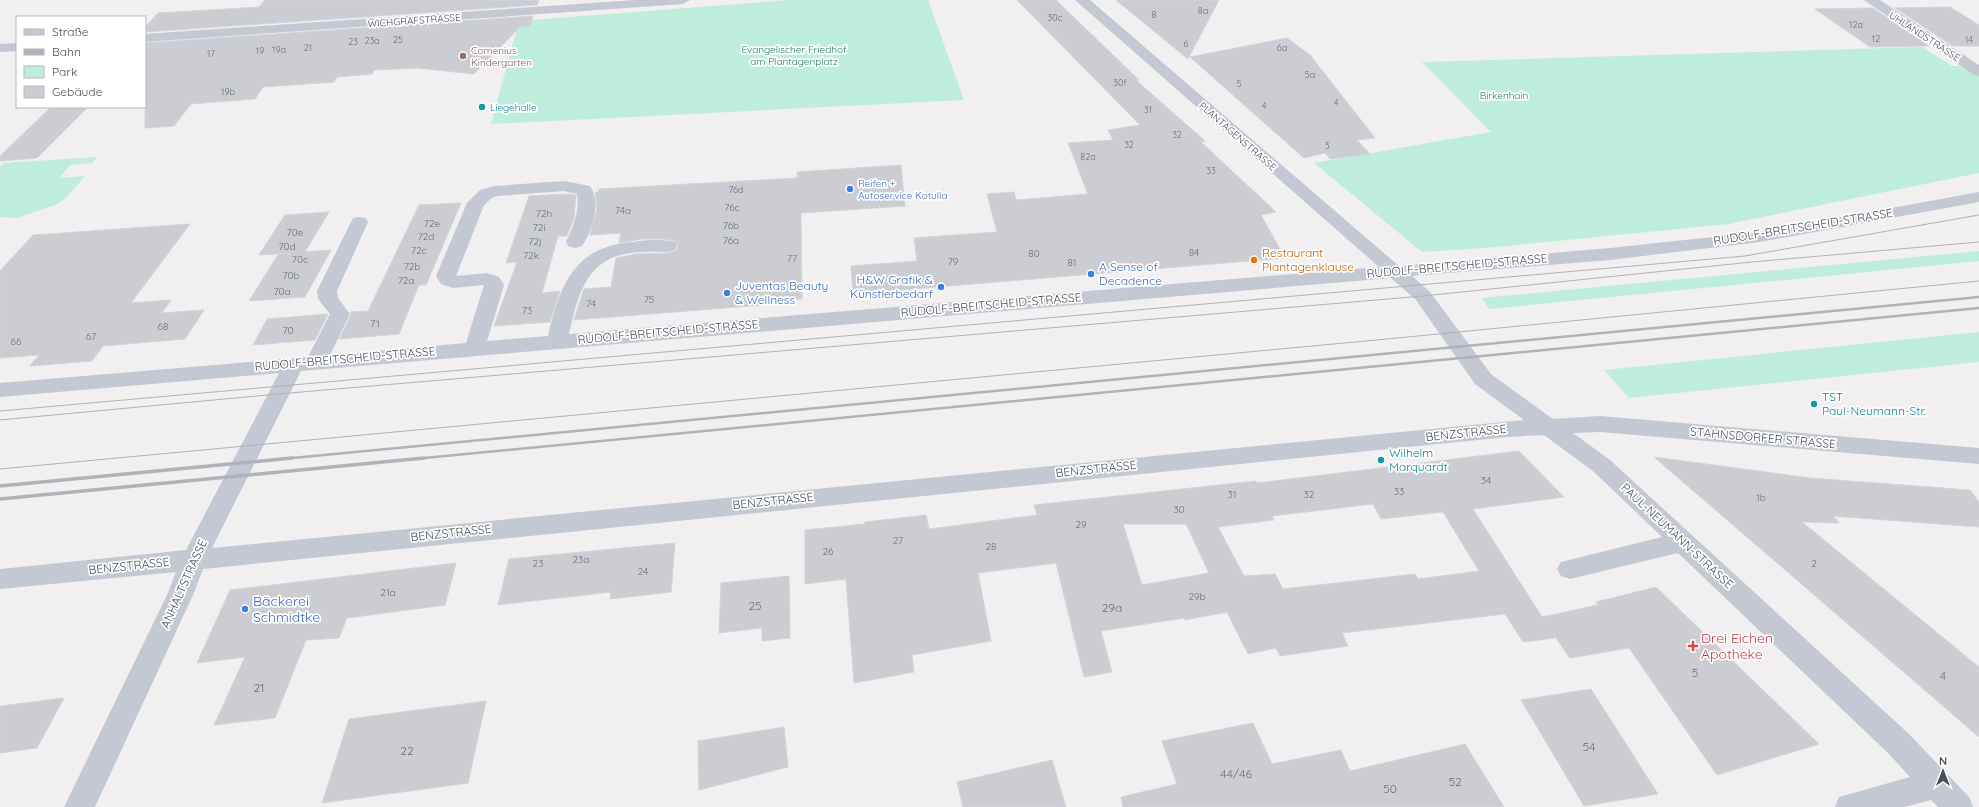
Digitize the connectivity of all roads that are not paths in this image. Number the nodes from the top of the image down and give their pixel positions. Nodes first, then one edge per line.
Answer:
1 (683, 0) edge
2 (1082, 0) edge
3 (1871, 0) edge
4 (146, 38) edge
5 (16, 47) edge
6 (0, 48) edge
7 (1976, 68) edge
8 (1979, 197) edge
9 (358, 222) dead end
10 (574, 242) dead end
11 (668, 246) dead end
12 (1394, 271) junction
13 (557, 341) junction
14 (475, 348) junction
15 (316, 362) junction
16 (294, 364) junction
17 (0, 390) edge
18 (1547, 426) junction
19 (1979, 456) edge
20 (1683, 542) junction
21 (194, 559) junction
22 (1570, 569) dead end
23 (0, 579) edge
24 (1936, 784) junction
25 (78, 807) edge
26 (1850, 807) edge
27 (1958, 807) edge

1 - 4 street, WICHGRAFSTRASSE
2 - 12 street, PLANTAGENSTRASSE
3 - 7 street, UHLANDSTRASSE
5 - 6 street
8 - 12 street, RUDOLF-BREITSCHEID-STRASSE
9 - 15 street
10 - 14 street
11 - 13 street
12 - 13 street, RUDOLF-BREITSCHEID-STRASSE
12 - 18 street, PAUL-NEUMANN-STRASSE
13 - 14 street, RUDOLF-BREITSCHEID-STRASSE
14 - 15 street, RUDOLF-BREITSCHEID-STRASSE
15 - 16 street, RUDOLF-BREITSCHEID-STRASSE
16 - 17 street, RUDOLF-BREITSCHEID-STRASSE
16 - 21 street, ANHALTSTRASSE
18 - 19 street, STAHNSDORFER STRASSE
18 - 20 street, PAUL-NEUMANN-STRASSE
18 - 21 street, BENZSTRASSE
20 - 22 street
20 - 24 street, PAUL-NEUMANN-STRASSE
21 - 23 street, BENZSTRASSE
21 - 25 street, ANHALTSTRASSE
24 - 26 street
24 - 27 street, PAUL-NEUMANN-STRASSE

